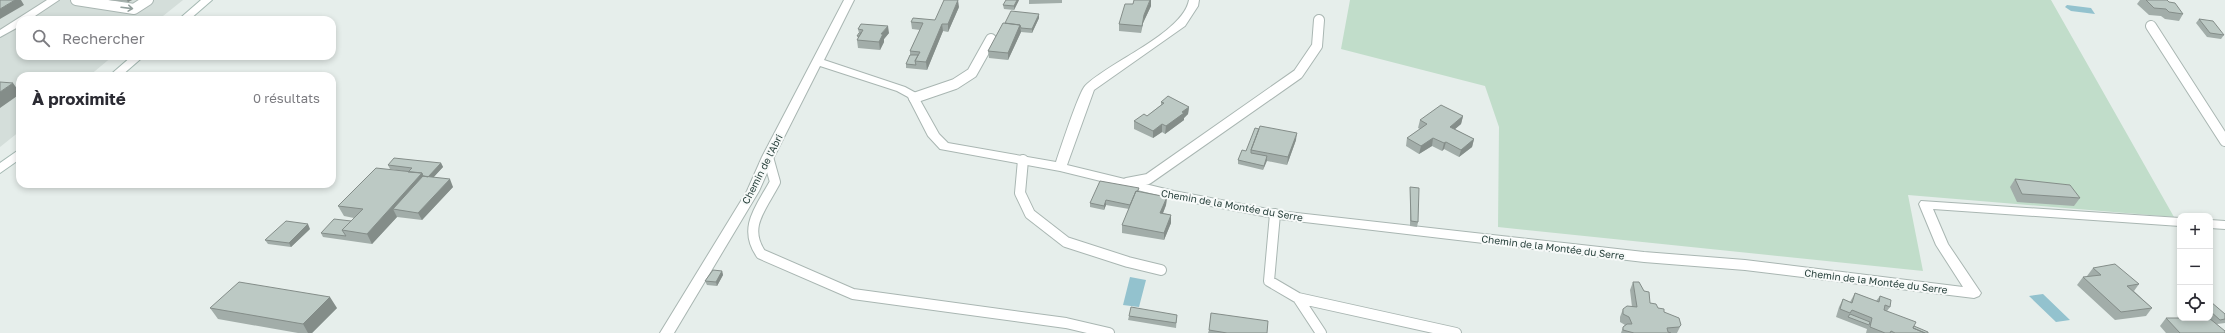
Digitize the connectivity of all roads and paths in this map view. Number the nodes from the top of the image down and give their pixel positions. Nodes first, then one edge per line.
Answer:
1 (54, 0) edge
2 (76, 0) edge
3 (148, 0) edge
4 (207, 0) edge
5 (849, 0) edge
6 (1194, 0) edge
7 (29, 16) edge
8 (188, 16) edge
9 (1319, 20) dead end
10 (16, 24) edge
11 (2151, 26) dead end
12 (0, 34) edge
13 (991, 39) dead end
14 (133, 60) edge
15 (817, 61) junction
16 (119, 72) edge
17 (914, 98) junction
18 (2225, 141) edge
19 (16, 156) edge
20 (768, 157) junction
21 (1023, 160) junction
22 (1060, 167) junction
23 (0, 169) edge
24 (1127, 184) junction
25 (1275, 214) junction
26 (2177, 222) edge
27 (2213, 224) edge
28 (2225, 225) edge
29 (1161, 270) dead end
30 (1298, 298) junction
31 (667, 333) edge
32 (1109, 333) edge
33 (1321, 333) edge
34 (1456, 333) edge

1 - 7 street
2 -> 3 lane
4 - 8 street
5 - 15 street, Chemin de l'Abri
6 - 22 street
9 - 24 lane
10 - 12 street
11 - 18 lane
13 - 17 lane
14 - 16 street
15 - 17 street
15 - 20 street, Chemin de l'Abri
17 - 21 street, Chemin de la Montée du Serre
19 - 23 street
20 - 31 street, Chemin de l'Abri
20 - 32 lane
21 - 22 street, Chemin de la Montée du Serre
21 - 29 lane
22 - 24 street, Chemin de la Montée du Serre
24 - 25 street, Chemin de la Montée du Serre
25 - 26 street, Chemin de la Montée du Serre
25 - 30 lane
27 - 28 street
30 - 33 lane
30 - 34 lane

